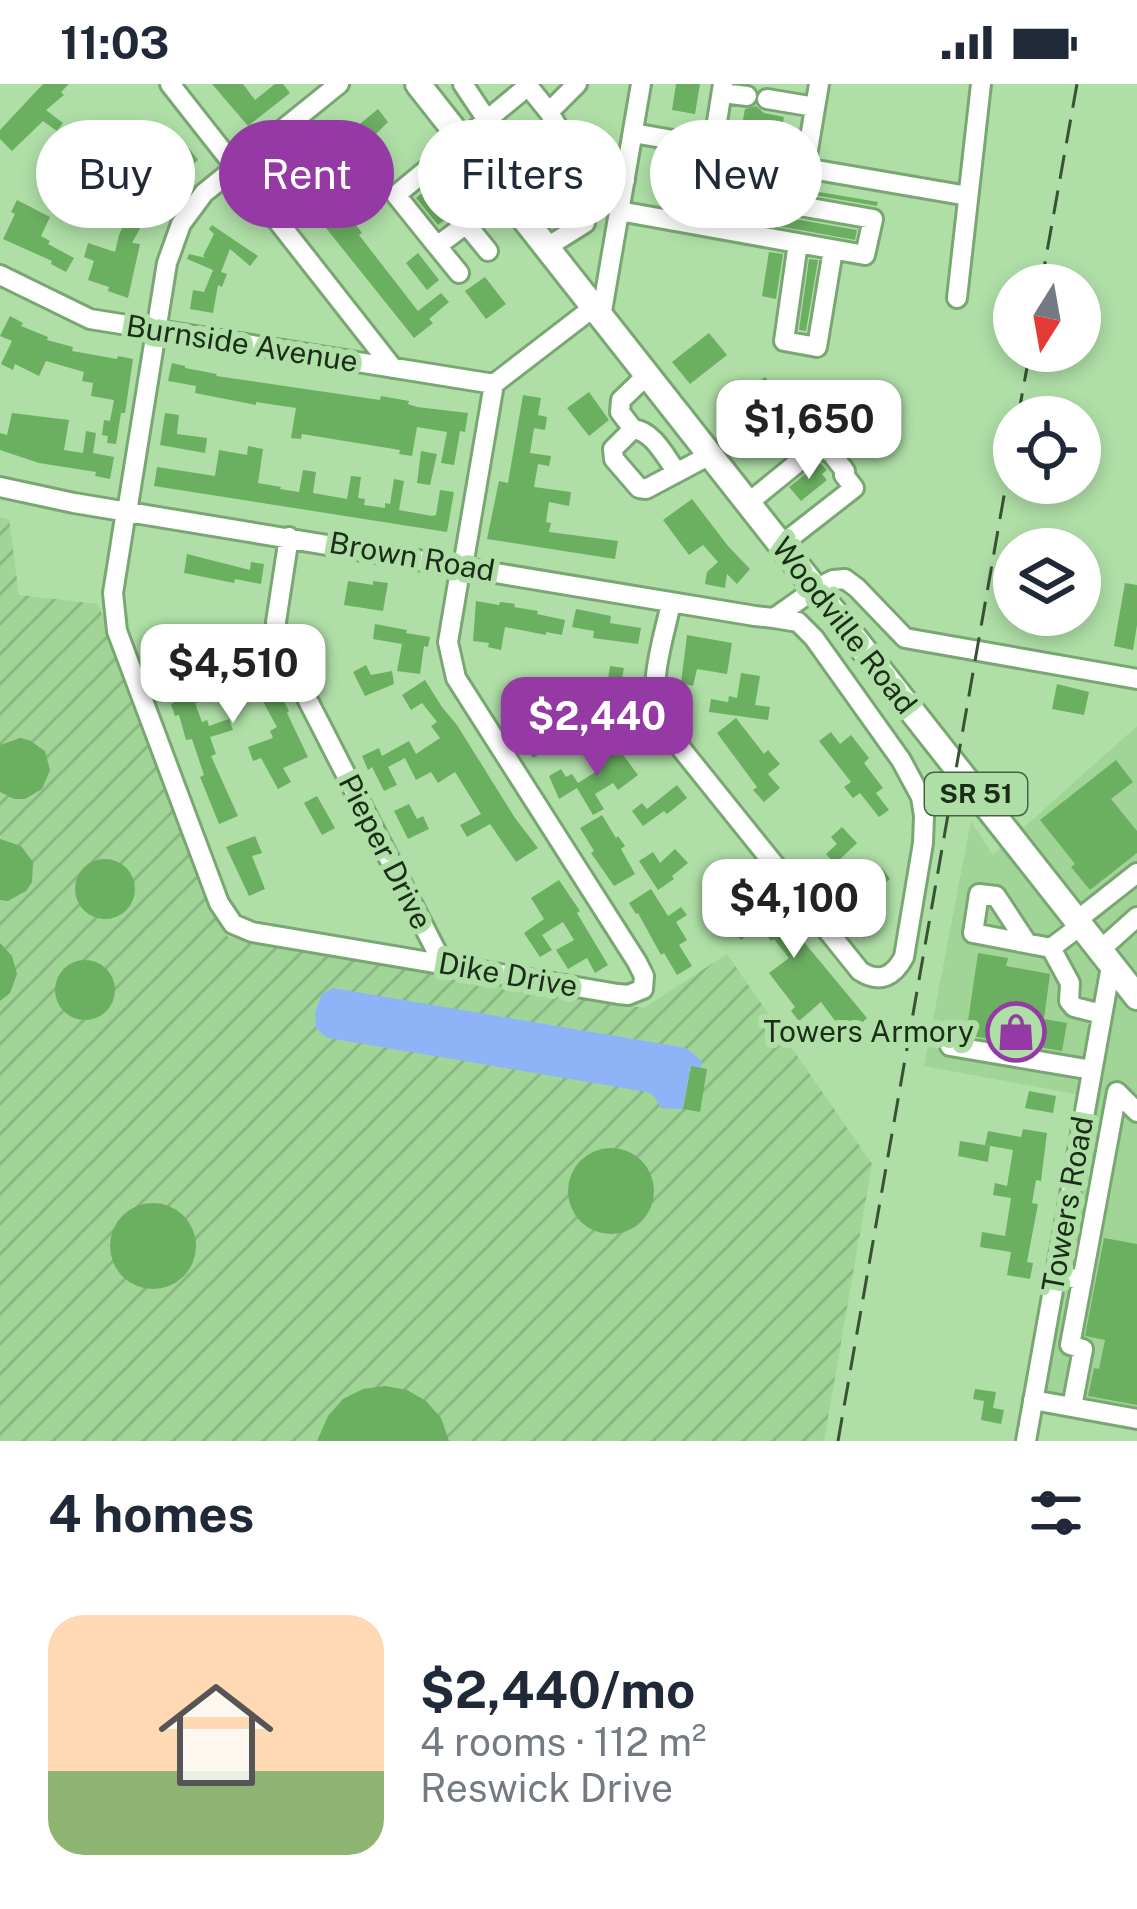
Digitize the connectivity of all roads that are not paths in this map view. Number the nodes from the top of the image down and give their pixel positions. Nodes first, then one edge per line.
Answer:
1 (170, 84) edge
2 (339, 84) edge
3 (418, 84) edge
4 (463, 84) edge
5 (577, 84) edge
6 (641, 84) edge
7 (819, 84) edge
8 (980, 84) edge
9 (723, 88) edge
10 (815, 107) junction
11 (549, 112) junction
12 (294, 120) edge
13 (446, 120) edge
14 (486, 120) edge
15 (488, 120) edge
16 (554, 120) edge
17 (633, 133) junction
18 (219, 146) edge
19 (626, 175) edge
20 (418, 177) edge
21 (219, 181) edge
22 (968, 196) junction
23 (822, 210) edge
24 (418, 222) edge
25 (284, 228) edge
26 (423, 228) edge
27 (461, 228) edge
28 (469, 228) edge
29 (531, 228) edge
30 (579, 228) edge
31 (616, 228) edge
32 (715, 228) edge
33 (798, 243) junction
34 (437, 246) junction
35 (547, 248) junction
36 (833, 250) junction
37 (488, 251) dead end
38 (458, 273) dead end
39 (0, 275) edge
40 (957, 298) dead end
41 (598, 312) junction
42 (156, 330) junction
43 (393, 368) junction
44 (647, 375) junction
45 (494, 384) junction
46 (854, 421) dead end
47 (633, 429) junction
48 (710, 455) junction
49 (840, 467) junction
50 (676, 471) junction
51 (0, 487) edge
52 (748, 503) junction
53 (127, 512) junction
54 (289, 537) junction
55 (781, 545) junction
56 (462, 565) junction
57 (815, 589) junction
58 (671, 603) junction
59 (774, 618) junction
60 (1137, 679) edge
61 (1137, 873) edge
62 (1137, 917) edge
63 (1077, 924) junction
64 (1027, 943) dead end
65 (1051, 948) junction
66 (443, 964) junction
67 (1122, 974) edge
68 (1102, 1014) junction
69 (950, 1046) dead end
70 (1091, 1079) junction
71 (1117, 1092) junction
72 (1137, 1112) edge
73 (1056, 1275) junction
74 (1082, 1280) junction
75 (1033, 1400) junction
76 (1072, 1407) junction
77 (1137, 1419) edge
78 (1026, 1441) edge

1 - 18 street
2 - 12 street
3 - 13 main road, Woodville Road / SR 51
4 - 14 street
5 - 11 street
6 - 17 street
7 - 10 street
8 - 22 street
9 - 10 street
9 - 17 street
10 - 22 street
11 - 15 street
11 - 16 street
17 - 19 street
20 - 24 street
21 - 42 street
22 - 40 street
23 - 36 street
25 - 43 street
26 - 34 street
27 - 34 street
28 - 37 street
29 - 35 main road, Woodville Road / SR 51
30 - 35 street
31 - 41 street
32 - 33 street
33 - 36 street
33 - 36 street
34 - 38 street
35 - 41 main road, Woodville Road / SR 51
39 - 42 street, Burnside Avenue
41 - 44 main road, Woodville Road / SR 51
41 - 45 street
42 - 43 street, Burnside Avenue
42 - 53 street
43 - 45 street, Burnside Avenue
44 - 47 street
44 - 48 main road, Woodville Road / SR 51
45 - 56 street
46 - 49 street
47 - 50 street
47 - 50 street
48 - 50 street
48 - 52 main road, Woodville Road / SR 51
49 - 52 street
49 - 55 street
51 - 53 street, Brown Road
52 - 55 main road, Woodville Road / SR 51
53 - 54 street, Brown Road
53 - 66 street, Dike Drive
54 - 56 street, Brown Road
54 - 66 street, Pieper Drive
55 - 57 main road, Woodville Road / SR 51
56 - 58 street, Brown Road
56 - 66 street, Dike Drive
57 - 59 street
57 - 60 street
57 - 63 main road, Woodville Road / SR 51
58 - 59 street, Brown Road
58 - 59 street
61 - 63 street
62 - 67 street
63 - 65 street
63 - 67 main road, Woodville Road / SR 51
64 - 65 street
65 - 68 street
67 - 68 street, Towers Road
68 - 70 street, Towers Road
69 - 70 street
70 - 71 street
70 - 73 street, Towers Road
71 - 72 street
71 - 74 street
73 - 74 street
73 - 75 street, Towers Road
74 - 76 street
75 - 76 street
75 - 78 street, Towers Road
76 - 77 street

